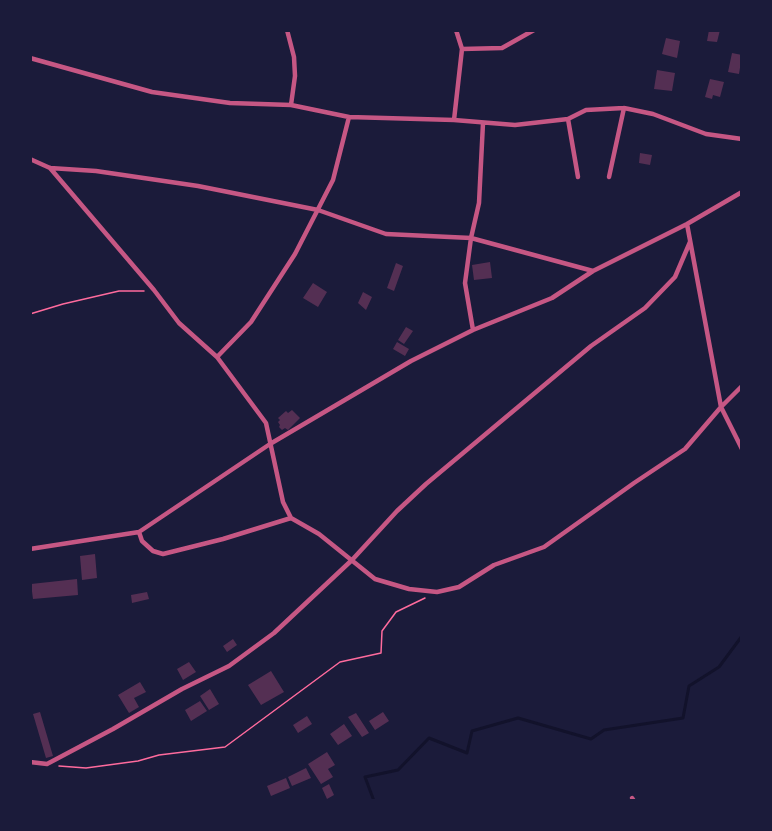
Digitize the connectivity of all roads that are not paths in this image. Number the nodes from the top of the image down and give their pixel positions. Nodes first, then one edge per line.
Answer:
1 (287, 30) edge
2 (456, 30) edge
3 (534, 30) edge
4 (462, 49) junction
5 (30, 58) edge
6 (291, 105) junction
7 (624, 108) junction
8 (349, 117) junction
9 (568, 119) junction
10 (454, 120) junction
11 (483, 123) junction
12 (742, 139) edge
13 (30, 159) edge
14 (50, 168) junction
15 (578, 177) dead end
16 (609, 177) dead end
17 (742, 192) edge
18 (318, 210) junction
19 (687, 224) junction
20 (471, 238) junction
21 (690, 242) junction
22 (593, 271) junction
23 (473, 330) junction
24 (217, 357) junction
25 (742, 386) edge
26 (721, 407) junction
27 (270, 444) junction
28 (742, 449) edge
29 (291, 518) junction
30 (139, 532) junction
31 (30, 549) edge
32 (352, 560) junction
33 (30, 762) edge

1 - 6 street
2 - 4 street
3 - 4 street
4 - 10 street
5 - 6 street
6 - 8 street
7 - 9 street
7 - 12 street
7 - 16 street
8 - 10 street
8 - 18 street
9 - 11 street
9 - 15 street
10 - 11 street
11 - 20 street
13 - 14 street
14 - 18 street
14 - 24 street
17 - 19 street
18 - 20 street
18 - 24 street
19 - 21 street
19 - 22 street
20 - 22 street
20 - 23 street
21 - 26 street
21 - 32 street
22 - 23 street
23 - 27 street
24 - 27 street
25 - 26 street
26 - 28 street
26 - 32 street
27 - 29 street
27 - 30 street
29 - 30 street
29 - 32 street
30 - 31 street
32 - 33 street

